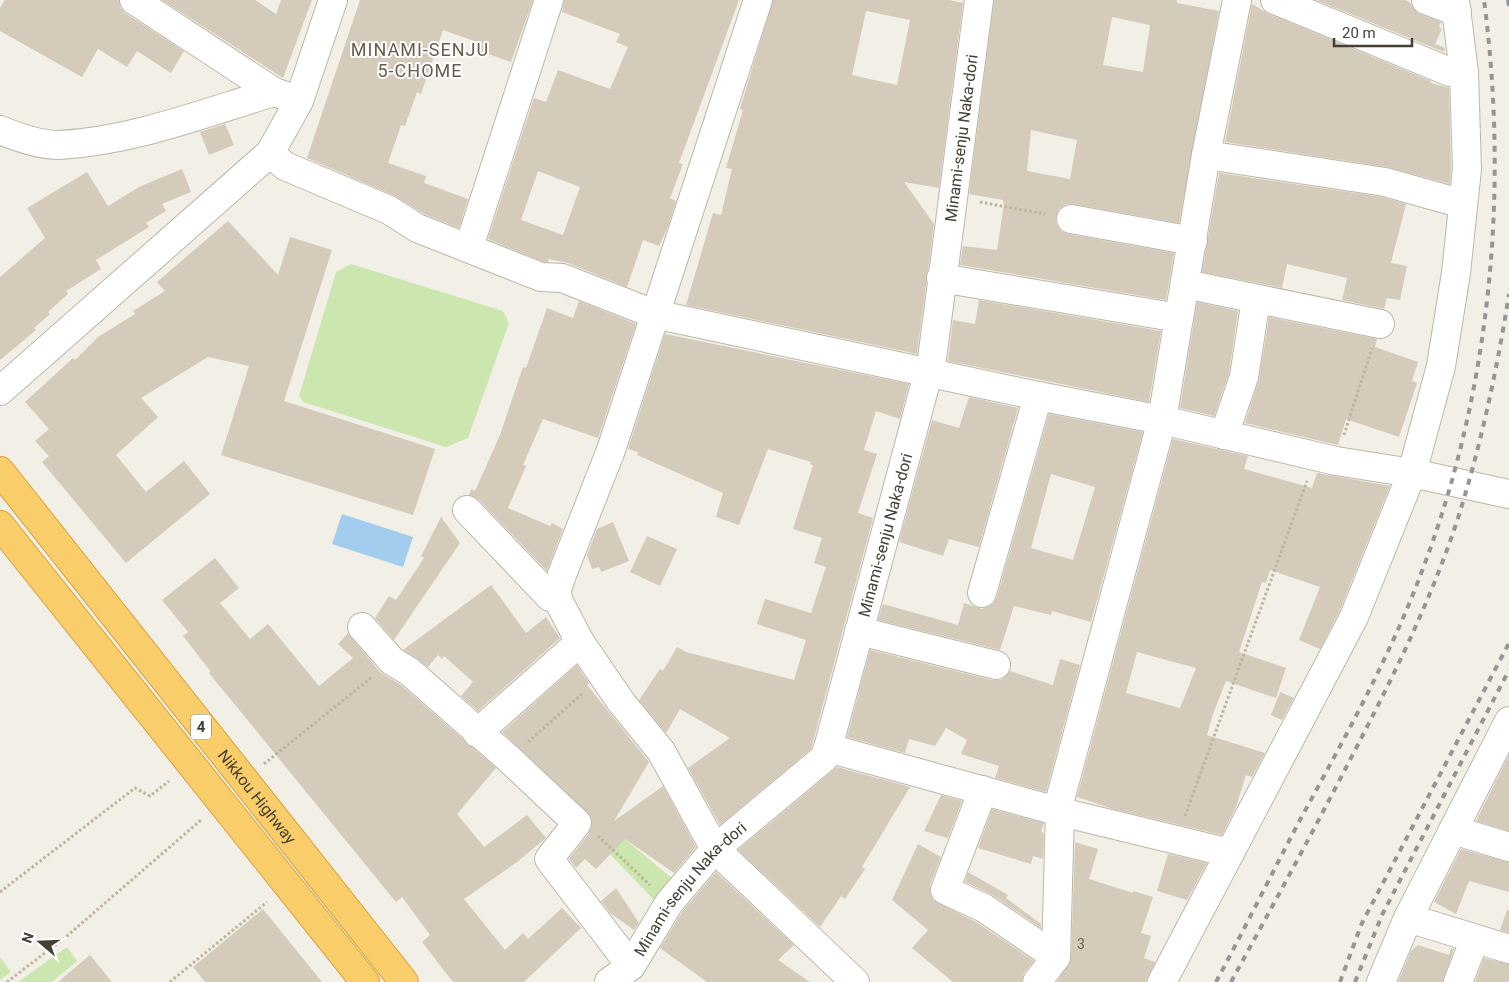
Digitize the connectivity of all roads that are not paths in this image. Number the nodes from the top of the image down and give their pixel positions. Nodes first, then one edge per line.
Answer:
1 (134, 0) edge
2 (333, 0) edge
3 (549, 0) edge
4 (758, 0) edge
5 (978, 0) edge
6 (1237, 0) edge
7 (1275, 0) edge
8 (1426, 0) edge
9 (1456, 6) edge
10 (163, 8) edge
11 (1464, 73) junction
12 (286, 97) junction
13 (0, 130) edge
14 (270, 153) junction
15 (1206, 155) junction
16 (1463, 204) junction
17 (1071, 219) road end
18 (1193, 241) junction
19 (469, 247) junction
20 (941, 278) junction
21 (1186, 284) junction
22 (1256, 299) junction
23 (654, 314) junction
24 (1179, 318) junction
25 (1380, 324) road end
26 (929, 372) junction
27 (0, 391) edge
28 (1038, 396) junction
29 (1162, 420) junction
30 (1224, 435) junction
31 (0, 471) edge
32 (1412, 473) junction
33 (1509, 494) edge
34 (467, 510) dead end
35 (0, 525) edge
36 (982, 593) dead end
37 (558, 600) junction
38 (362, 627) dead end
39 (859, 631) junction
40 (580, 642) junction
41 (996, 665) dead end
42 (1509, 721) edge
43 (477, 733) junction
44 (828, 748) junction
45 (1499, 762) edge
46 (983, 790) junction
47 (1058, 811) junction
48 (1453, 830) junction
49 (1509, 847) edge
50 (715, 850) junction
51 (1230, 853) junction
52 (1408, 918) junction
53 (1475, 939) junction
54 (1509, 949) edge
55 (1056, 957) junction
56 (631, 966) junction
57 (365, 982) edge
58 (404, 982) edge
59 (609, 982) edge
60 (855, 982) edge
61 (1037, 982) edge
62 (1162, 982) edge
63 (1381, 982) edge
64 (1458, 982) edge

1 - 10 street
2 - 12 street
3 - 19 street
4 - 23 street
5 - 20 street, Minami-senju Naka-dori
6 - 15 street
7 - 11 street
8 - 9 street
9 - 11 street
10 - 12 street
11 - 16 street
12 - 13 street
12 - 14 street
14 - 19 street
14 - 27 street
15 - 16 street
15 - 18 street
16 - 32 street
17 - 18 street
18 - 21 street
19 - 23 street
20 - 24 street
20 - 26 street, Minami-senju Naka-dori
21 - 22 street
21 - 24 street
22 - 25 street
22 - 30 street
23 - 26 street
23 - 37 street
24 - 29 street
26 - 28 street
26 - 39 street, Minami-senju Naka-dori
28 - 29 street
28 - 36 street
29 - 30 street
29 - 47 street
30 - 32 street
31 - 58 highway, Nikkou Highway / 4
32 - 33 street
32 - 51 street
34 - 37 street
35 - 57 highway, Nikkou Highway / 4
37 - 40 street
38 - 43 street
39 - 41 street
39 - 44 street, Minami-senju Naka-dori
40 - 43 street
40 - 50 street
42 - 45 street
43 - 56 street
44 - 46 street
44 - 50 street, Minami-senju Naka-dori
45 - 48 street
46 - 47 street
46 - 55 street
47 - 51 street
47 - 55 street
48 - 49 street
48 - 52 street
50 - 56 street, Minami-senju Naka-dori
50 - 60 street
51 - 62 street
52 - 53 street
52 - 63 street
53 - 54 street
53 - 64 street
55 - 61 street
56 - 59 street, Minami-senju Naka-dori

